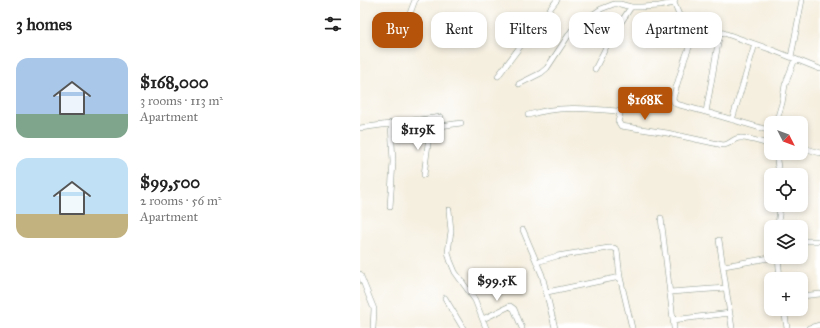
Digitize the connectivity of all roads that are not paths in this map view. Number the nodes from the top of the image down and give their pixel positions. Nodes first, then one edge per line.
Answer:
1 (415, 0) edge
2 (557, 0) edge
3 (802, 0) edge
4 (674, 2) edge
5 (631, 7) junction
6 (410, 12) edge
7 (678, 12) edge
8 (722, 33) edge
9 (755, 44) junction
10 (689, 48) edge
11 (717, 48) edge
12 (793, 58) junction
13 (595, 69) dead end
14 (820, 69) edge
15 (498, 76) dead end
16 (519, 84) dead end
17 (706, 112) junction
18 (528, 115) dead end
19 (778, 116) edge
20 (441, 117) dead end
21 (732, 120) junction
22 (391, 123) junction
23 (461, 123) dead end
24 (360, 128) edge
25 (430, 128) junction
26 (764, 129) edge
27 (392, 133) junction
28 (764, 143) edge
29 (808, 149) edge
30 (820, 153) edge
31 (424, 175) dead end
32 (390, 207) dead end
33 (449, 210) dead end
34 (661, 218) dead end
35 (523, 230) dead end
36 (719, 240) dead end
37 (808, 241) edge
38 (820, 241) edge
39 (764, 259) edge
40 (537, 262) junction
41 (724, 266) junction
42 (360, 274) edge
43 (620, 277) junction
44 (726, 288) junction
45 (547, 292) junction
46 (670, 292) junction
47 (820, 294) edge
48 (808, 295) edge
49 (444, 298) dead end
50 (730, 313) junction
51 (785, 316) edge
52 (483, 319) junction
53 (673, 320) junction
54 (820, 325) edge
55 (373, 328) edge
56 (463, 328) edge
57 (486, 328) edge
58 (522, 328) edge
59 (555, 328) edge
60 (632, 328) edge
61 (674, 328) edge
62 (732, 328) edge
63 (787, 328) edge
64 (809, 328) edge

1 - 6 street
2 - 15 street
3 - 12 street
4 - 5 street
4 - 7 street
5 - 13 street
5 - 16 street
8 - 9 street
9 - 12 street
9 - 21 street
10 - 17 street
11 - 17 street
12 - 14 street
12 - 19 street
17 - 21 street
18 - 28 street
20 - 22 street
21 - 26 street
22 - 24 street
22 - 27 street
23 - 25 street
25 - 27 street
25 - 31 street
27 - 32 street
29 - 30 street
33 - 52 street
34 - 46 street
35 - 40 street
36 - 41 street
37 - 38 street
39 - 41 street
40 - 43 street
40 - 45 street
41 - 44 street
42 - 55 street
43 - 45 street
43 - 60 street
44 - 46 street
44 - 50 street
45 - 59 street
46 - 53 street
47 - 48 street
49 - 56 street
50 - 53 street
50 - 62 street
51 - 63 street
52 - 57 street
52 - 58 street
53 - 61 street
54 - 64 street

